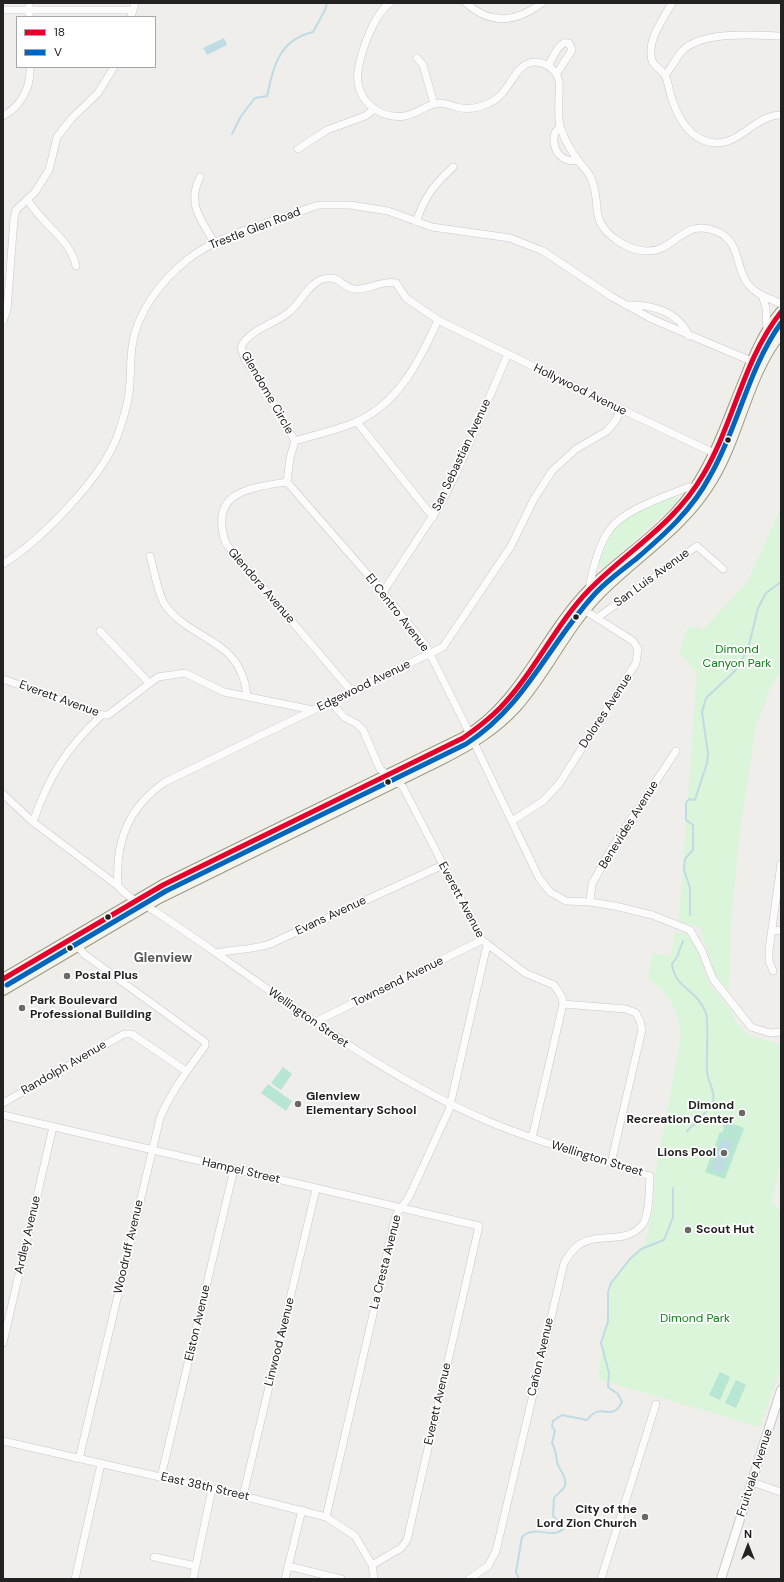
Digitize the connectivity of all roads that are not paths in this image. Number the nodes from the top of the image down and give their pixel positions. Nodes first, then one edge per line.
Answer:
1 (135, 3) edge
2 (390, 3) edge
3 (466, 3) edge
4 (542, 3) edge
5 (672, 3) edge
6 (3, 10) edge
7 (29, 10) edge
8 (132, 14) edge
9 (781, 36) edge
10 (417, 58) dead end
11 (548, 66) junction
12 (30, 68) edge
13 (113, 68) edge
14 (557, 73) junction
15 (665, 75) junction
16 (434, 104) junction
17 (374, 109) junction
18 (781, 115) edge
19 (3, 116) edge
20 (560, 127) junction
21 (298, 149) dead end
22 (579, 161) junction
23 (453, 167) dead end
24 (200, 177) dead end
25 (28, 200) junction
26 (416, 222) junction
27 (214, 242) junction
28 (76, 266) dead end
29 (762, 295) junction
30 (781, 304) edge
31 (625, 305) junction
32 (781, 312) edge
33 (438, 320) junction
34 (3, 321) edge
35 (767, 332) junction
36 (781, 333) edge
37 (689, 336) junction
38 (508, 354) junction
39 (757, 364) junction
40 (621, 409) junction
41 (357, 422) junction
42 (295, 441) junction
43 (720, 455) junction
44 (287, 482) junction
45 (696, 487) junction
46 (433, 517) junction
47 (150, 556) dead end
48 (3, 564) edge
49 (723, 569) dead end
50 (589, 590) junction
51 (383, 592) junction
52 (580, 607) junction
53 (597, 618) junction
54 (100, 631) dead end
55 (429, 654) junction
56 (3, 679) edge
57 (149, 683) junction
58 (352, 692) junction
59 (247, 696) junction
60 (331, 702) junction
61 (313, 710) junction
62 (102, 715) junction
63 (472, 738) junction
64 (676, 751) dead end
65 (392, 778) junction
66 (3, 794) edge
67 (512, 821) junction
68 (33, 822) junction
69 (781, 864) edge
70 (443, 865) junction
71 (118, 886) junction
72 (135, 901) junction
73 (590, 902) junction
74 (145, 906) junction
75 (773, 930) junction
76 (781, 931) edge
77 (75, 942) junction
78 (484, 943) junction
79 (216, 953) junction
80 (773, 971) dead end
81 (3, 979) edge
82 (3, 990) edge
83 (563, 1004) junction
84 (313, 1023) junction
85 (781, 1032) edge
86 (186, 1071) junction
87 (3, 1103) edge
88 (450, 1104) junction
89 (3, 1115) edge
90 (53, 1127) junction
91 (532, 1138) junction
92 (151, 1150) junction
93 (611, 1162) junction
94 (234, 1169) junction
95 (650, 1176) joint
96 (316, 1188) junction
97 (401, 1208) junction
98 (479, 1226) joint
99 (3, 1343) edge
100 (781, 1390) edge
101 (656, 1404) dead end
102 (3, 1442) edge
103 (79, 1459) junction
104 (101, 1464) junction
105 (161, 1477) junction
106 (752, 1482) junction
107 (212, 1489) junction
108 (781, 1492) edge
109 (242, 1496) junction
110 (302, 1510) junction
111 (326, 1517) junction
112 (154, 1558) dead end
113 (372, 1565) junction
114 (196, 1566) junction
115 (288, 1566) junction
116 (724, 1578) edge
117 (75, 1579) edge
118 (193, 1579) edge
119 (285, 1579) edge
120 (341, 1579) edge
121 (374, 1579) edge
122 (470, 1579) edge
123 (601, 1579) edge

1 - 8 street
2 - 17 street
3 - 4 street
5 - 15 street
6 - 7 street
7 - 8 street
9 - 15 street
10 - 16 street
11 - 14 street
11 - 14 street
11 - 16 street
12 - 19 street
13 - 25 street
14 - 20 street
15 - 18 street
16 - 17 street
17 - 21 street
20 - 22 street
20 - 22 street
22 - 29 street
23 - 26 street
24 - 27 street
25 - 28 street
25 - 34 street
26 - 27 street, Trestle Glen Road
26 - 31 street, Trestle Glen Road
27 - 48 street, Trestle Glen Road
29 - 30 street
29 - 35 street
31 - 37 street, Trestle Glen Road
31 - 37 street
32 - 35 main road
33 - 38 street, Hollywood Avenue
33 - 41 street
33 - 42 street, Glendome Circle
35 - 39 main road
36 - 39 main road
37 - 39 street, Trestle Glen Road
38 - 40 street, Hollywood Avenue
38 - 46 street, San Sebastian Avenue
39 - 43 main road
40 - 43 street, Hollywood Avenue
40 - 55 street, Edgewood Avenue
41 - 42 street
41 - 46 street
42 - 44 street
43 - 45 main road
43 - 52 main road
44 - 51 street, El Centro Avenue
44 - 58 street, Glendora Avenue
45 - 50 main road
45 - 50 street
46 - 51 street, San Sebastian Avenue
47 - 59 street
49 - 53 street, San Luis Avenue
50 - 52 main road
51 - 55 street, El Centro Avenue
52 - 53 street, Dolores Avenue
52 - 63 main road
53 - 67 street, Dolores Avenue
54 - 57 street
55 - 58 street, Edgewood Avenue
55 - 63 street, El Centro Avenue
56 - 62 street, Everett Avenue
57 - 59 street, Everett Avenue
57 - 62 street, Everett Avenue
58 - 60 street, Edgewood Avenue
59 - 61 street, Everett Avenue
60 - 61 street, Edgewood Avenue
60 - 65 street, Everett Avenue
61 - 71 street, Edgewood Avenue
62 - 68 street
63 - 65 main road
63 - 67 street, El Centro Avenue
64 - 73 street, Benevides Avenue
65 - 70 street, Everett Avenue
65 - 72 main road
65 - 74 main road
66 - 68 street, Wellington Street
67 - 73 street, El Centro Avenue
68 - 71 street, Wellington Street
69 - 75 street
70 - 78 street, Everett Avenue
70 - 79 street, Evans Avenue
71 - 72 street, Wellington Street
72 - 74 street, Wellington Street
72 - 77 main road
73 - 85 street, El Centro Avenue
74 - 77 main road
74 - 79 street, Wellington Street
75 - 76 street
75 - 80 street
77 - 81 main road
77 - 82 main road
77 - 86 street, Woodruff Avenue
78 - 83 street, Everett Avenue
78 - 84 street, Townsend Avenue
78 - 88 street, La Cresta Avenue
79 - 84 street, Wellington Street
83 - 91 street
83 - 93 street
84 - 88 street, Wellington Street
86 - 87 street, Randolph Avenue
86 - 92 street, Woodruff Avenue
88 - 91 street, Wellington Street
88 - 97 street, La Cresta Avenue
89 - 90 street, Hampel Street
90 - 92 street, Hampel Street
90 - 99 street, Ardley Avenue
91 - 93 street, Wellington Street
92 - 94 street, Hampel Street
92 - 103 street, Woodruff Avenue
93 - 95 street, Wellington Street
94 - 96 street, Hampel Street
94 - 105 street, Elston Avenue
95 - 122 street, Cañon Avenue
96 - 97 street, Hampel Street
96 - 109 street, Linwood Avenue
97 - 98 street, Hampel Street
97 - 111 street, La Cresta Avenue
98 - 113 street, Everett Avenue
100 - 106 street, Fruitvale Avenue
101 - 123 street
102 - 103 street, East 38th Street
103 - 104 street, East 38th Street
104 - 105 street, East 38th Street
104 - 117 street
105 - 107 street, East 38th Street
106 - 108 street
106 - 116 street, Fruitvale Avenue
107 - 109 street, East 38th Street
107 - 114 street
109 - 110 street, East 38th Street
110 - 111 street, East 38th Street
110 - 115 street
111 - 113 street, East 38th Street
112 - 114 street
113 - 121 street, East 38th Street
114 - 118 street
115 - 119 street
115 - 120 street

